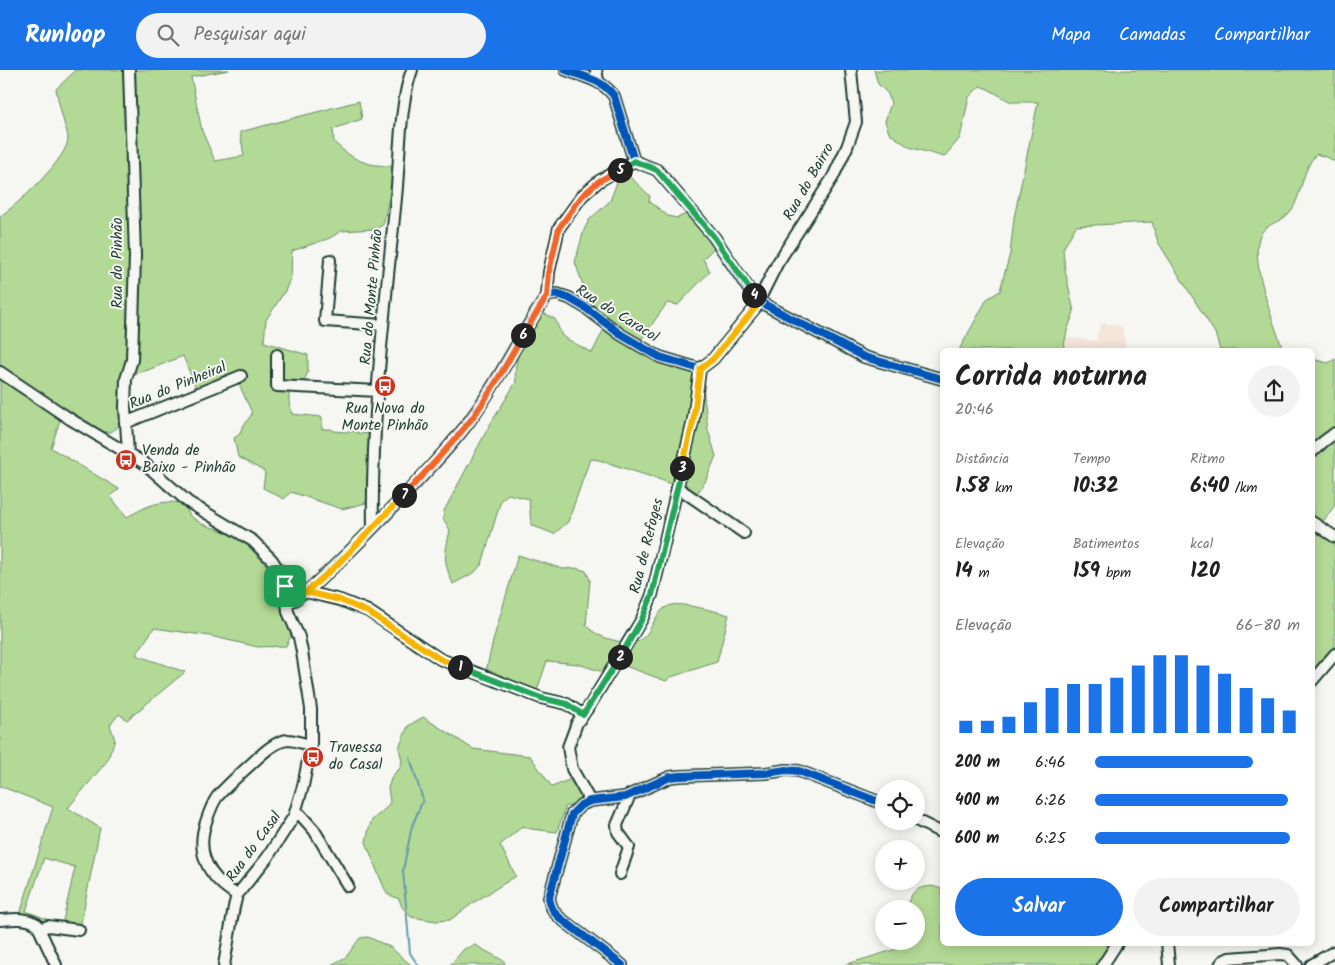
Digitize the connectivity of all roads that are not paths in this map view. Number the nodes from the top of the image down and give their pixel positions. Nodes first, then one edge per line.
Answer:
1 (130, 70) edge
2 (412, 70) edge
3 (566, 70) edge
4 (851, 70) edge
5 (597, 75) edge
6 (634, 161) junction
7 (330, 260) dead end
8 (547, 296) junction
9 (759, 301) junction
10 (383, 325) junction
11 (277, 355) dead end
12 (700, 369) junction
13 (0, 372) edge
14 (241, 376) dead end
15 (940, 378) edge
16 (378, 392) junction
17 (125, 423) junction
18 (1335, 433) edge
19 (1315, 449) edge
20 (128, 454) junction
21 (677, 487) junction
22 (1315, 524) edge
23 (373, 528) junction
24 (744, 533) dead end
25 (1335, 537) edge
26 (285, 586) junction
27 (303, 592) junction
28 (287, 600) junction
29 (1335, 654) edge
30 (1315, 677) edge
31 (583, 715) junction
32 (311, 745) junction
33 (630, 795) junction
34 (590, 801) junction
35 (875, 801) edge
36 (296, 810) junction
37 (925, 824) edge
38 (940, 832) edge
39 (620, 874) dead end
40 (348, 886) dead end
41 (237, 895) junction
42 (0, 920) edge
43 (40, 929) junction
44 (79, 930) dead end
45 (1115, 946) edge
46 (1167, 946) edge
47 (1335, 950) edge
48 (56, 965) edge
49 (224, 965) edge
50 (622, 965) edge
51 (1103, 965) edge
52 (1169, 965) edge
53 (1220, 965) edge
54 (1298, 965) edge
55 (1311, 965) edge

1 - 17 street, Rua do Pinhão
2 - 10 street, Rua do Monte Pinhão
3 - 5 street
4 - 9 street, Rua do Bairro
5 - 6 street
6 - 8 street
6 - 9 street
7 - 10 street
8 - 12 street, Rua do Caracol
8 - 23 street
9 - 12 street
9 - 15 street
10 - 16 street, Rua do Monte Pinhão
11 - 16 street
12 - 21 street, Rua de Refoges
13 - 20 street
14 - 17 street, Rua do Pinheiral
16 - 23 street, Rua do Monte Pinhão
17 - 20 street, Rua do Pinhão
18 - 19 street
20 - 26 street
21 - 24 street
21 - 31 street, Rua de Refoges
22 - 25 street
23 - 27 street
26 - 27 street
26 - 28 street
27 - 28 street
27 - 31 street
28 - 32 street, Rua do Casal
29 - 30 street
31 - 34 street, Rua de Refoges
32 - 36 street, Rua do Casal
32 - 41 street
33 - 34 street
33 - 35 street
33 - 39 street
34 - 50 street
36 - 40 street
36 - 41 street, Rua do Casal
37 - 38 street
41 - 49 street, Rua do Casal
42 - 43 street
43 - 44 street
43 - 48 street
45 - 51 street
46 - 52 street
47 - 55 street
53 - 54 street

